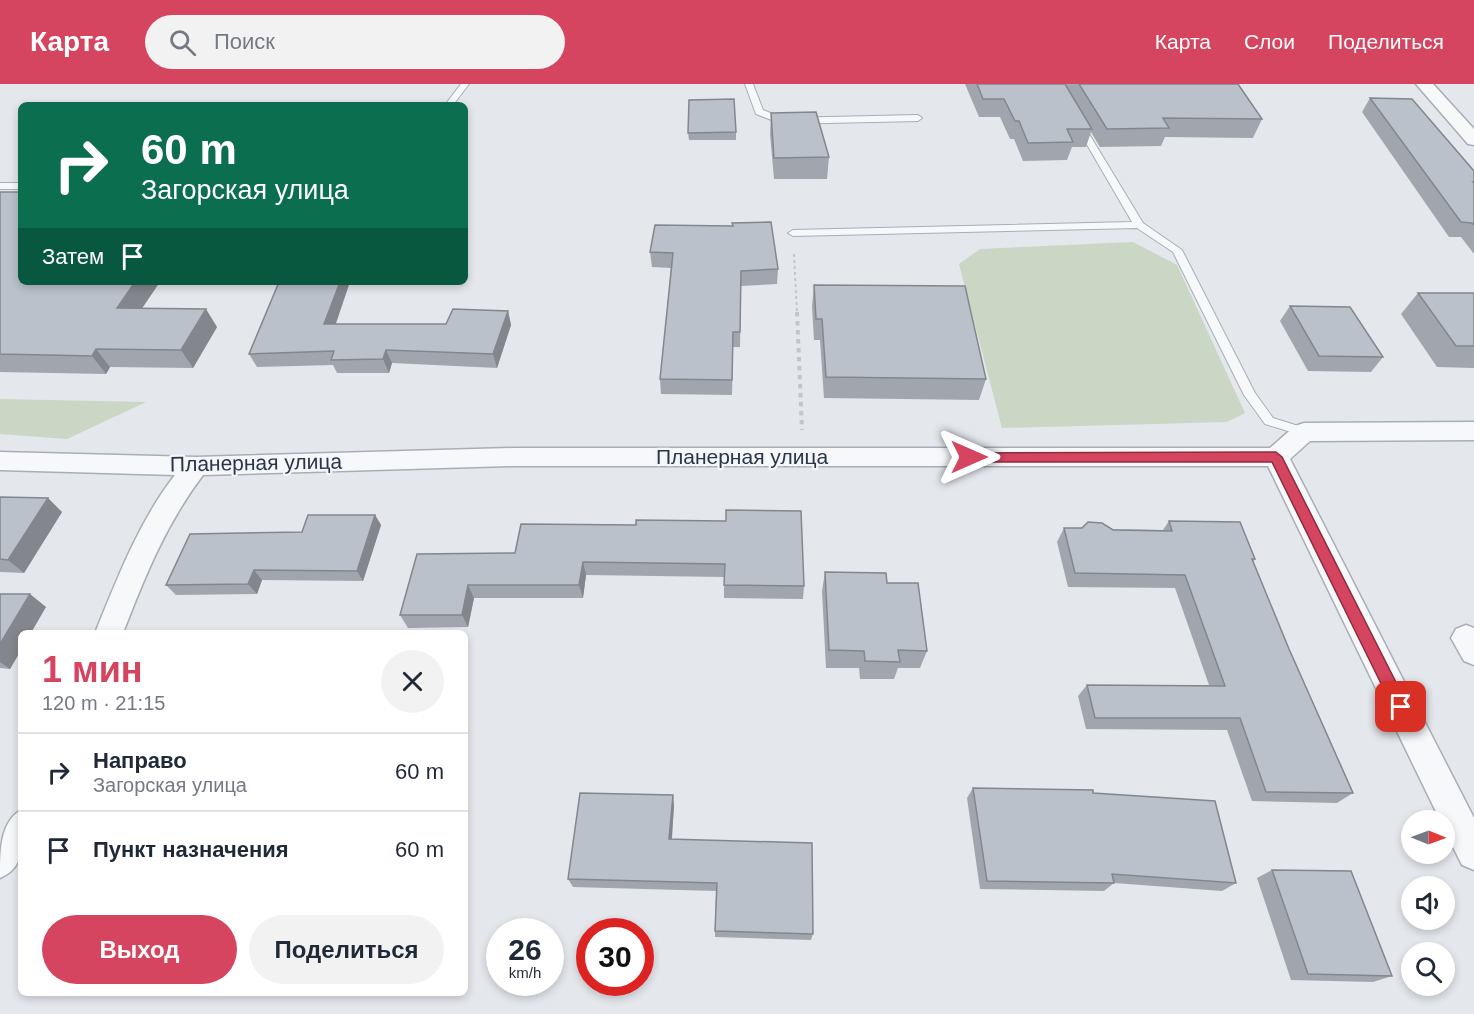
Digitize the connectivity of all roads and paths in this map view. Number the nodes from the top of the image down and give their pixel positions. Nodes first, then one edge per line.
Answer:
1 (465, 84) edge
2 (749, 84) edge
3 (1424, 84) edge
4 (451, 102) edge
5 (1074, 115) edge
6 (918, 118) dead end
7 (1474, 140) edge
8 (0, 186) edge
9 (18, 186) edge
10 (1139, 225) junction
11 (793, 233) joint
12 (1474, 430) edge
13 (1304, 432) junction
14 (804, 457) junction
15 (1276, 457) junction
16 (0, 461) edge
17 (196, 466) junction
18 (110, 630) edge
19 (18, 832) edge
20 (1474, 853) edge
21 (0, 861) edge

1 - 4 lane
2 - 6 lane
3 - 7 street
5 - 10 lane
8 - 9 lane
10 - 11 lane
10 - 13 lane
11 - 14 path
12 - 13 street
13 - 15 street
14 - 15 street, Планерная улица
14 - 17 street, Планерная улица
15 - 20 street
16 - 17 street, Планерная улица
17 - 18 street
19 - 21 street

